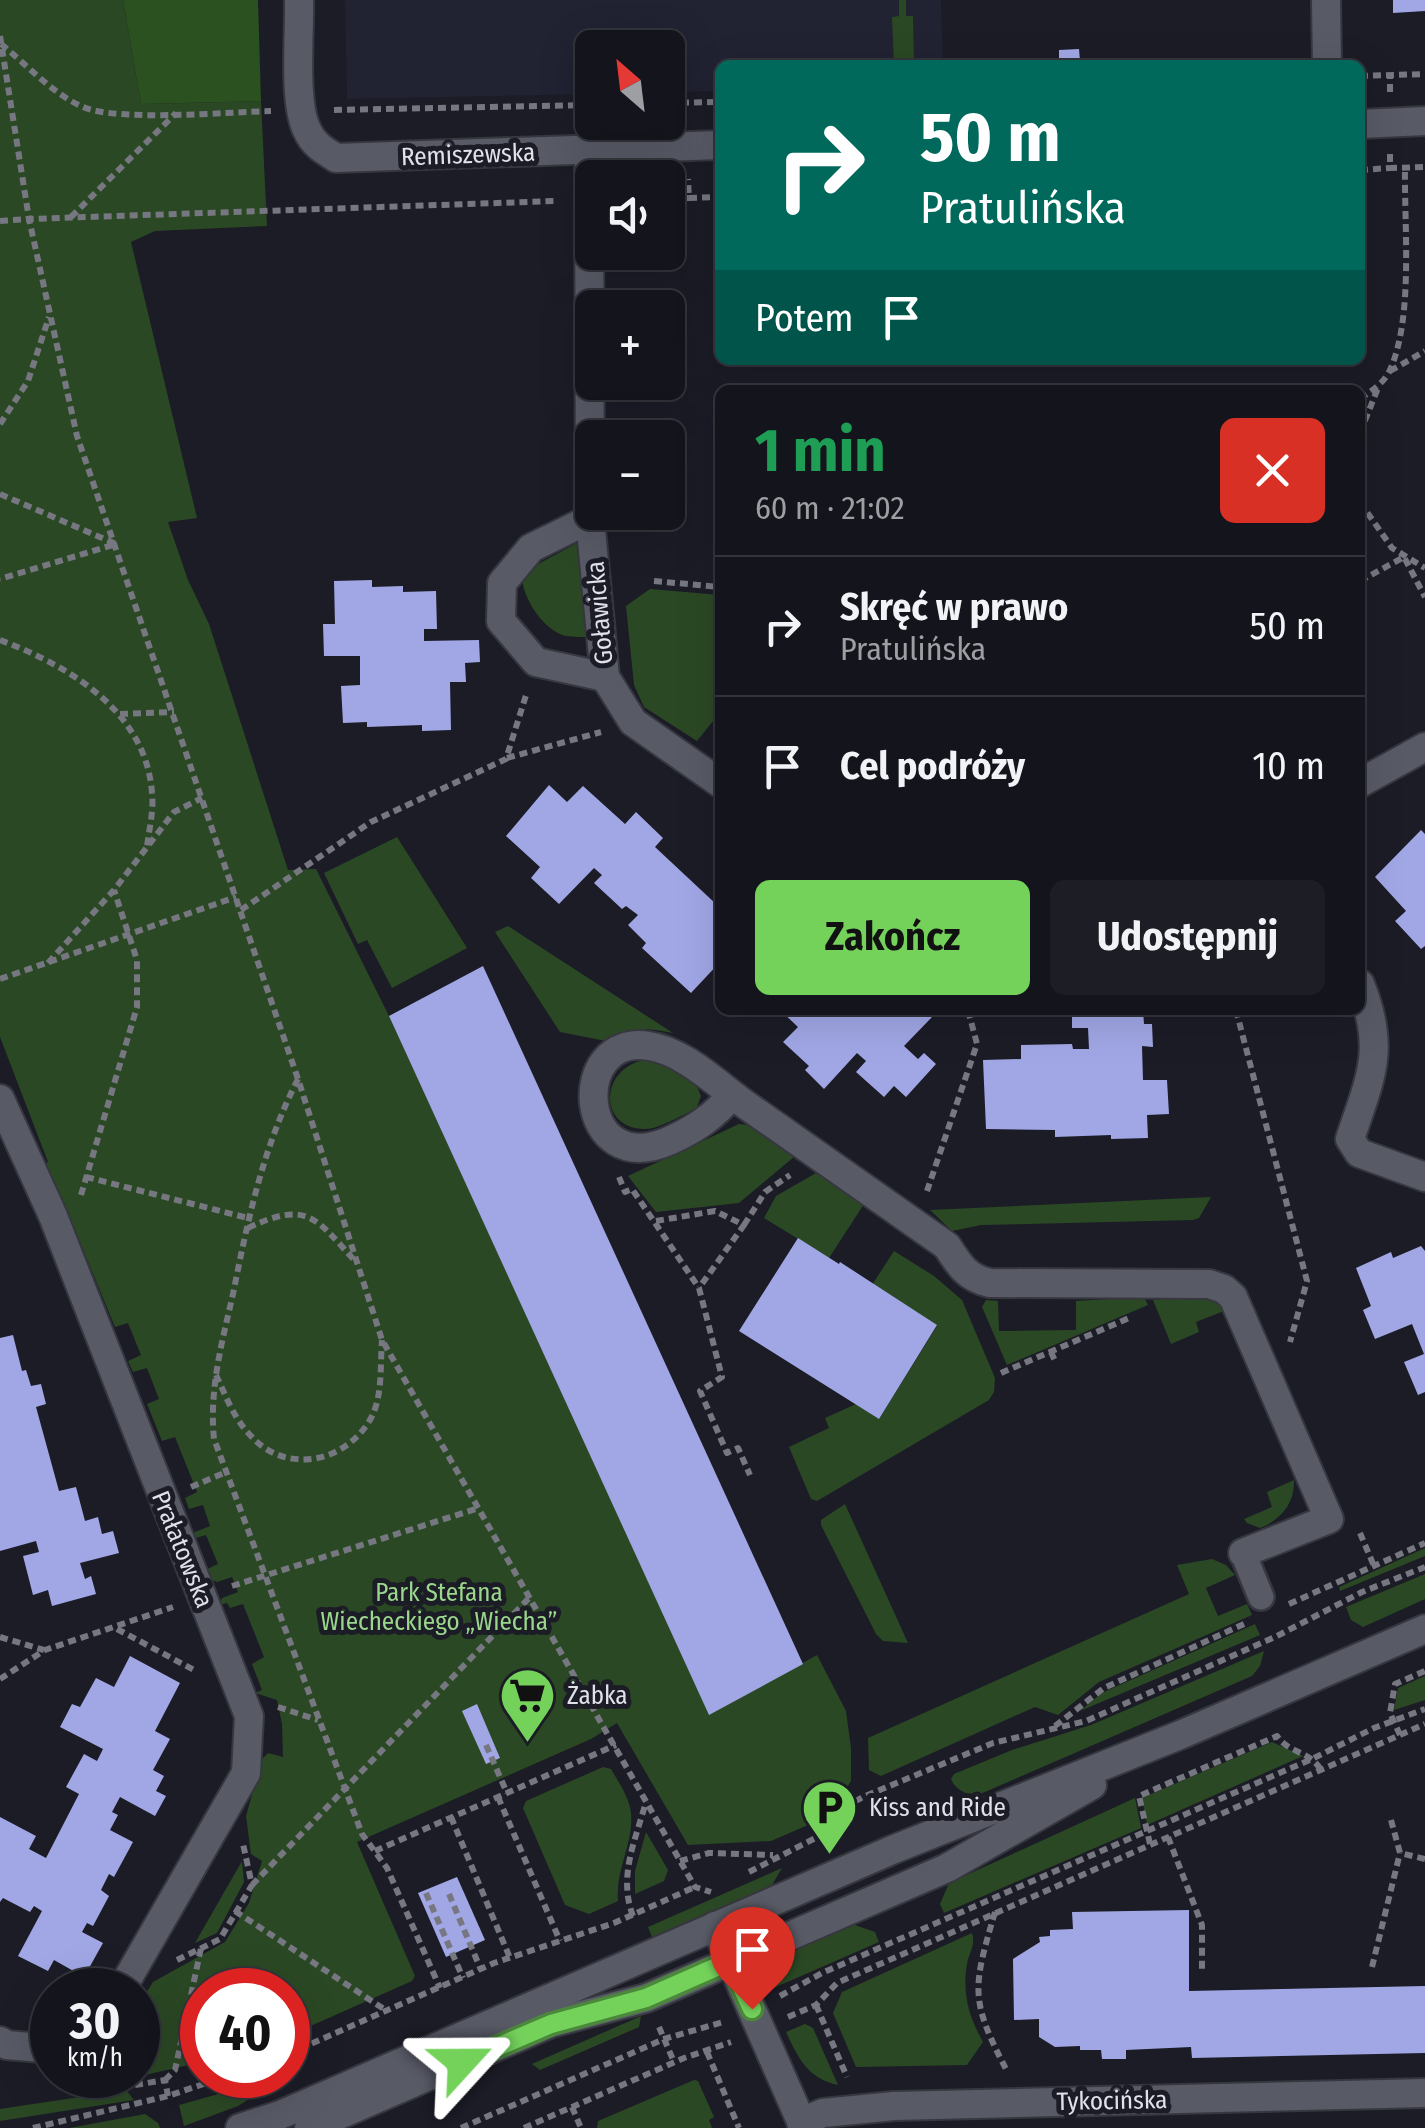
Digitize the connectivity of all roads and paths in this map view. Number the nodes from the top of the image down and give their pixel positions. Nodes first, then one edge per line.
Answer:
1 (299, 0) edge
2 (1326, 0) edge
3 (0, 36) edge
4 (1328, 60) edge
5 (1425, 74) edge
6 (1365, 76) edge
7 (715, 102) edge
8 (685, 103) edge
9 (177, 112) dead end
10 (1425, 121) edge
11 (1365, 124) edge
12 (715, 145) edge
13 (589, 150) junction
14 (589, 160) edge
15 (1390, 168) dead end
16 (1404, 168) dead end
17 (1365, 170) edge
18 (715, 196) edge
19 (689, 198) dead end
20 (575, 200) edge
21 (69, 218) junction
22 (29, 219) junction
23 (0, 221) edge
24 (588, 270) edge
25 (50, 314) junction
26 (1425, 350) edge
27 (1389, 372) junction
28 (1379, 386) junction
29 (1365, 396) edge
30 (589, 420) edge
31 (1365, 421) edge
32 (0, 424) edge
33 (0, 494) edge
34 (1365, 510) edge
35 (575, 526) edge
36 (591, 530) edge
37 (116, 544) junction
38 (1404, 557) junction
39 (1425, 568) edge
40 (1365, 578) edge
41 (0, 579) edge
42 (654, 580) dead end
43 (715, 586) edge
44 (1425, 597) edge
45 (0, 640) edge
46 (536, 662) junction
47 (605, 677) junction
48 (174, 712) junction
49 (119, 714) junction
50 (634, 722) junction
51 (1425, 746) edge
52 (506, 759) junction
53 (715, 779) edge
54 (1365, 780) edge
55 (202, 798) junction
56 (147, 848) junction
57 (114, 890) junction
58 (236, 897) junction
59 (240, 910) junction
60 (128, 934) junction
61 (47, 964) junction
62 (0, 979) edge
63 (1365, 996) edge
64 (969, 1015) edge
65 (1237, 1015) edge
66 (298, 1079) junction
67 (732, 1095) junction
68 (0, 1098) edge
69 (818, 1155) junction
70 (86, 1177) junction
71 (619, 1177) dead end
72 (1425, 1177) edge
73 (928, 1191) dead end
74 (53, 1216) junction
75 (248, 1218) junction
76 (656, 1222) junction
77 (744, 1225) junction
78 (246, 1228) junction
79 (358, 1264) junction
80 (1144, 1282) junction
81 (699, 1288) junction
82 (382, 1340) junction
83 (1289, 1346) dead end
84 (1052, 1352) junction
85 (1055, 1361) dead end
86 (1002, 1373) dead end
87 (216, 1374) junction
88 (750, 1475) dead end
89 (1359, 1532) dead end
90 (1425, 1544) edge
91 (1243, 1553) joint
92 (1374, 1566) junction
93 (1425, 1567) edge
94 (530, 1598) junction
95 (1266, 1608) junction
96 (1425, 1629) edge
97 (0, 1638) edge
98 (45, 1650) dead end
99 (1425, 1671) edge
100 (1425, 1709) edge
101 (1393, 1721) junction
102 (1425, 1724) edge
103 (1052, 1728) junction
104 (1180, 1735) junction
105 (1400, 1735) junction
106 (486, 1744) dead end
107 (616, 1745) junction
108 (1314, 1758) junction
109 (1321, 1770) junction
110 (344, 1790) junction
111 (507, 1793) junction
112 (498, 1797) junction
113 (232, 1799) junction
114 (646, 1801) junction
115 (451, 1817) junction
116 (1391, 1820) dead end
117 (1145, 1832) junction
118 (1168, 1837) junction
119 (1150, 1844) junction
120 (375, 1851) junction
121 (1400, 1853) junction
122 (777, 1855) junction
123 (1425, 1859) edge
124 (680, 1860) junction
125 (738, 1878) dead end
126 (252, 1885) junction
127 (725, 1886) dead end
128 (696, 1887) junction
129 (426, 1893) dead end
130 (448, 1894) dead end
131 (235, 1911) junction
132 (995, 1912) junction
133 (632, 1914) junction
134 (715, 1926) junction
135 (639, 1930) dead end
136 (560, 1941) junction
137 (200, 1948) junction
138 (510, 1958) junction
139 (730, 1961) junction
140 (1372, 1966) dead end
141 (134, 1968) edge
142 (158, 1968) edge
143 (481, 1970) junction
144 (1202, 1972) dead end
145 (463, 1978) junction
146 (440, 1988) junction
147 (769, 2002) dead end
148 (816, 2005) junction
149 (387, 2011) junction
150 (736, 2016) dead end
151 (777, 2022) dead end
152 (657, 2023) dead end
153 (744, 2036) dead end
154 (664, 2039) junction
155 (0, 2041) edge
156 (310, 2044) edge
157 (30, 2047) edge
158 (707, 2052) junction
159 (674, 2062) junction
160 (1009, 2074) dead end
161 (165, 2080) junction
162 (160, 2081) edge
163 (180, 2092) edge
164 (1425, 2093) edge
165 (168, 2096) junction
166 (572, 2107) junction
167 (860, 2109) junction
168 (803, 2125) edge
169 (33, 2128) edge
170 (240, 2128) edge
171 (309, 2128) edge
172 (461, 2128) edge
173 (524, 2128) edge
174 (581, 2128) edge
175 (739, 2128) edge

1 - 13 street, Remiszewska
2 - 4 street
3 - 22 path
5 - 6 path
7 - 8 path
9 - 21 path
10 - 11 street
12 - 13 street, Remiszewska
13 - 14 street, Goławicka
15 - 17 path
16 - 27 path
18 - 19 path
20 - 21 path
21 - 22 path
22 - 23 path
22 - 25 path
24 - 30 street, Goławicka
25 - 32 path
25 - 37 path
26 - 27 path
27 - 28 path
28 - 29 path
28 - 31 path
33 - 37 path
34 - 38 path
35 - 46 street
36 - 47 street, Goławicka
37 - 41 path
37 - 48 path
38 - 39 path
38 - 40 path
38 - 44 path
42 - 43 path
45 - 49 path
46 - 47 street
46 - 52 path
47 - 50 street, Goławicka
48 - 49 path
48 - 55 path
49 - 56 path
50 - 52 path
50 - 53 street, Goławicka
51 - 54 street
52 - 59 path
55 - 56 path
55 - 58 path
56 - 57 path
57 - 60 path
57 - 61 path
58 - 59 path
58 - 60 path
59 - 66 path
60 - 61 path
60 - 70 path
61 - 62 path
63 - 72 street
64 - 73 path
65 - 83 path
66 - 75 path
66 - 79 path
67 - 67 street
67 - 69 street
68 - 74 street, Prałatowska
69 - 77 path
69 - 80 street
70 - 74 path
70 - 75 path
71 - 76 path
74 - 113 street, Prałatowska
75 - 78 path
76 - 77 path
76 - 81 path
77 - 81 path
78 - 79 path
78 - 87 path
79 - 82 path
80 - 84 path
80 - 91 street
81 - 88 path
82 - 87 path
82 - 94 path
84 - 85 path
84 - 86 path
87 - 110 path
89 - 92 path
90 - 92 path
91 - 95 lane
92 - 95 path
93 - 103 path
94 - 107 path
94 - 110 path
95 - 103 path
96 - 104 street
97 - 98 path
99 - 101 path
100 - 101 path
101 - 105 path
101 - 108 path
102 - 105 path
103 - 122 path
104 - 134 street
104 - 139 street
105 - 109 path
106 - 111 path
107 - 111 path
107 - 114 path
108 - 109 path
108 - 117 path
108 - 117 path
109 - 118 path
110 - 120 path
110 - 126 path
111 - 112 path
112 - 115 path
112 - 136 path
113 - 126 path
113 - 141 street, Prałatowska
114 - 124 path
114 - 133 path
115 - 120 path
115 - 138 path
116 - 121 path
117 - 119 path
117 - 147 path
118 - 119 path
118 - 144 path
119 - 132 path
120 - 146 path
121 - 123 path
121 - 140 path
122 - 124 path
122 - 125 path
124 - 128 path
126 - 131 path
127 - 128 path
128 - 133 path
129 - 145 path
130 - 143 path
131 - 137 path
131 - 149 path
132 - 148 path
132 - 160 path
133 - 135 path
133 - 136 path
134 - 139 street
134 - 170 street
136 - 138 path
137 - 142 path
137 - 161 path
138 - 143 path
139 - 168 street
139 - 171 street
143 - 145 path
145 - 146 path
146 - 149 path
148 - 151 path
148 - 167 path
149 - 156 path
150 - 154 path
152 - 154 path
153 - 158 path
154 - 159 path
154 - 172 path
155 - 157 street
158 - 159 path
158 - 175 path
159 - 166 path
161 - 162 path
161 - 165 path
163 - 165 path
164 - 167 street, Tykocińska
165 - 169 path
166 - 173 path
166 - 174 path
167 - 168 street, Tykocińska

